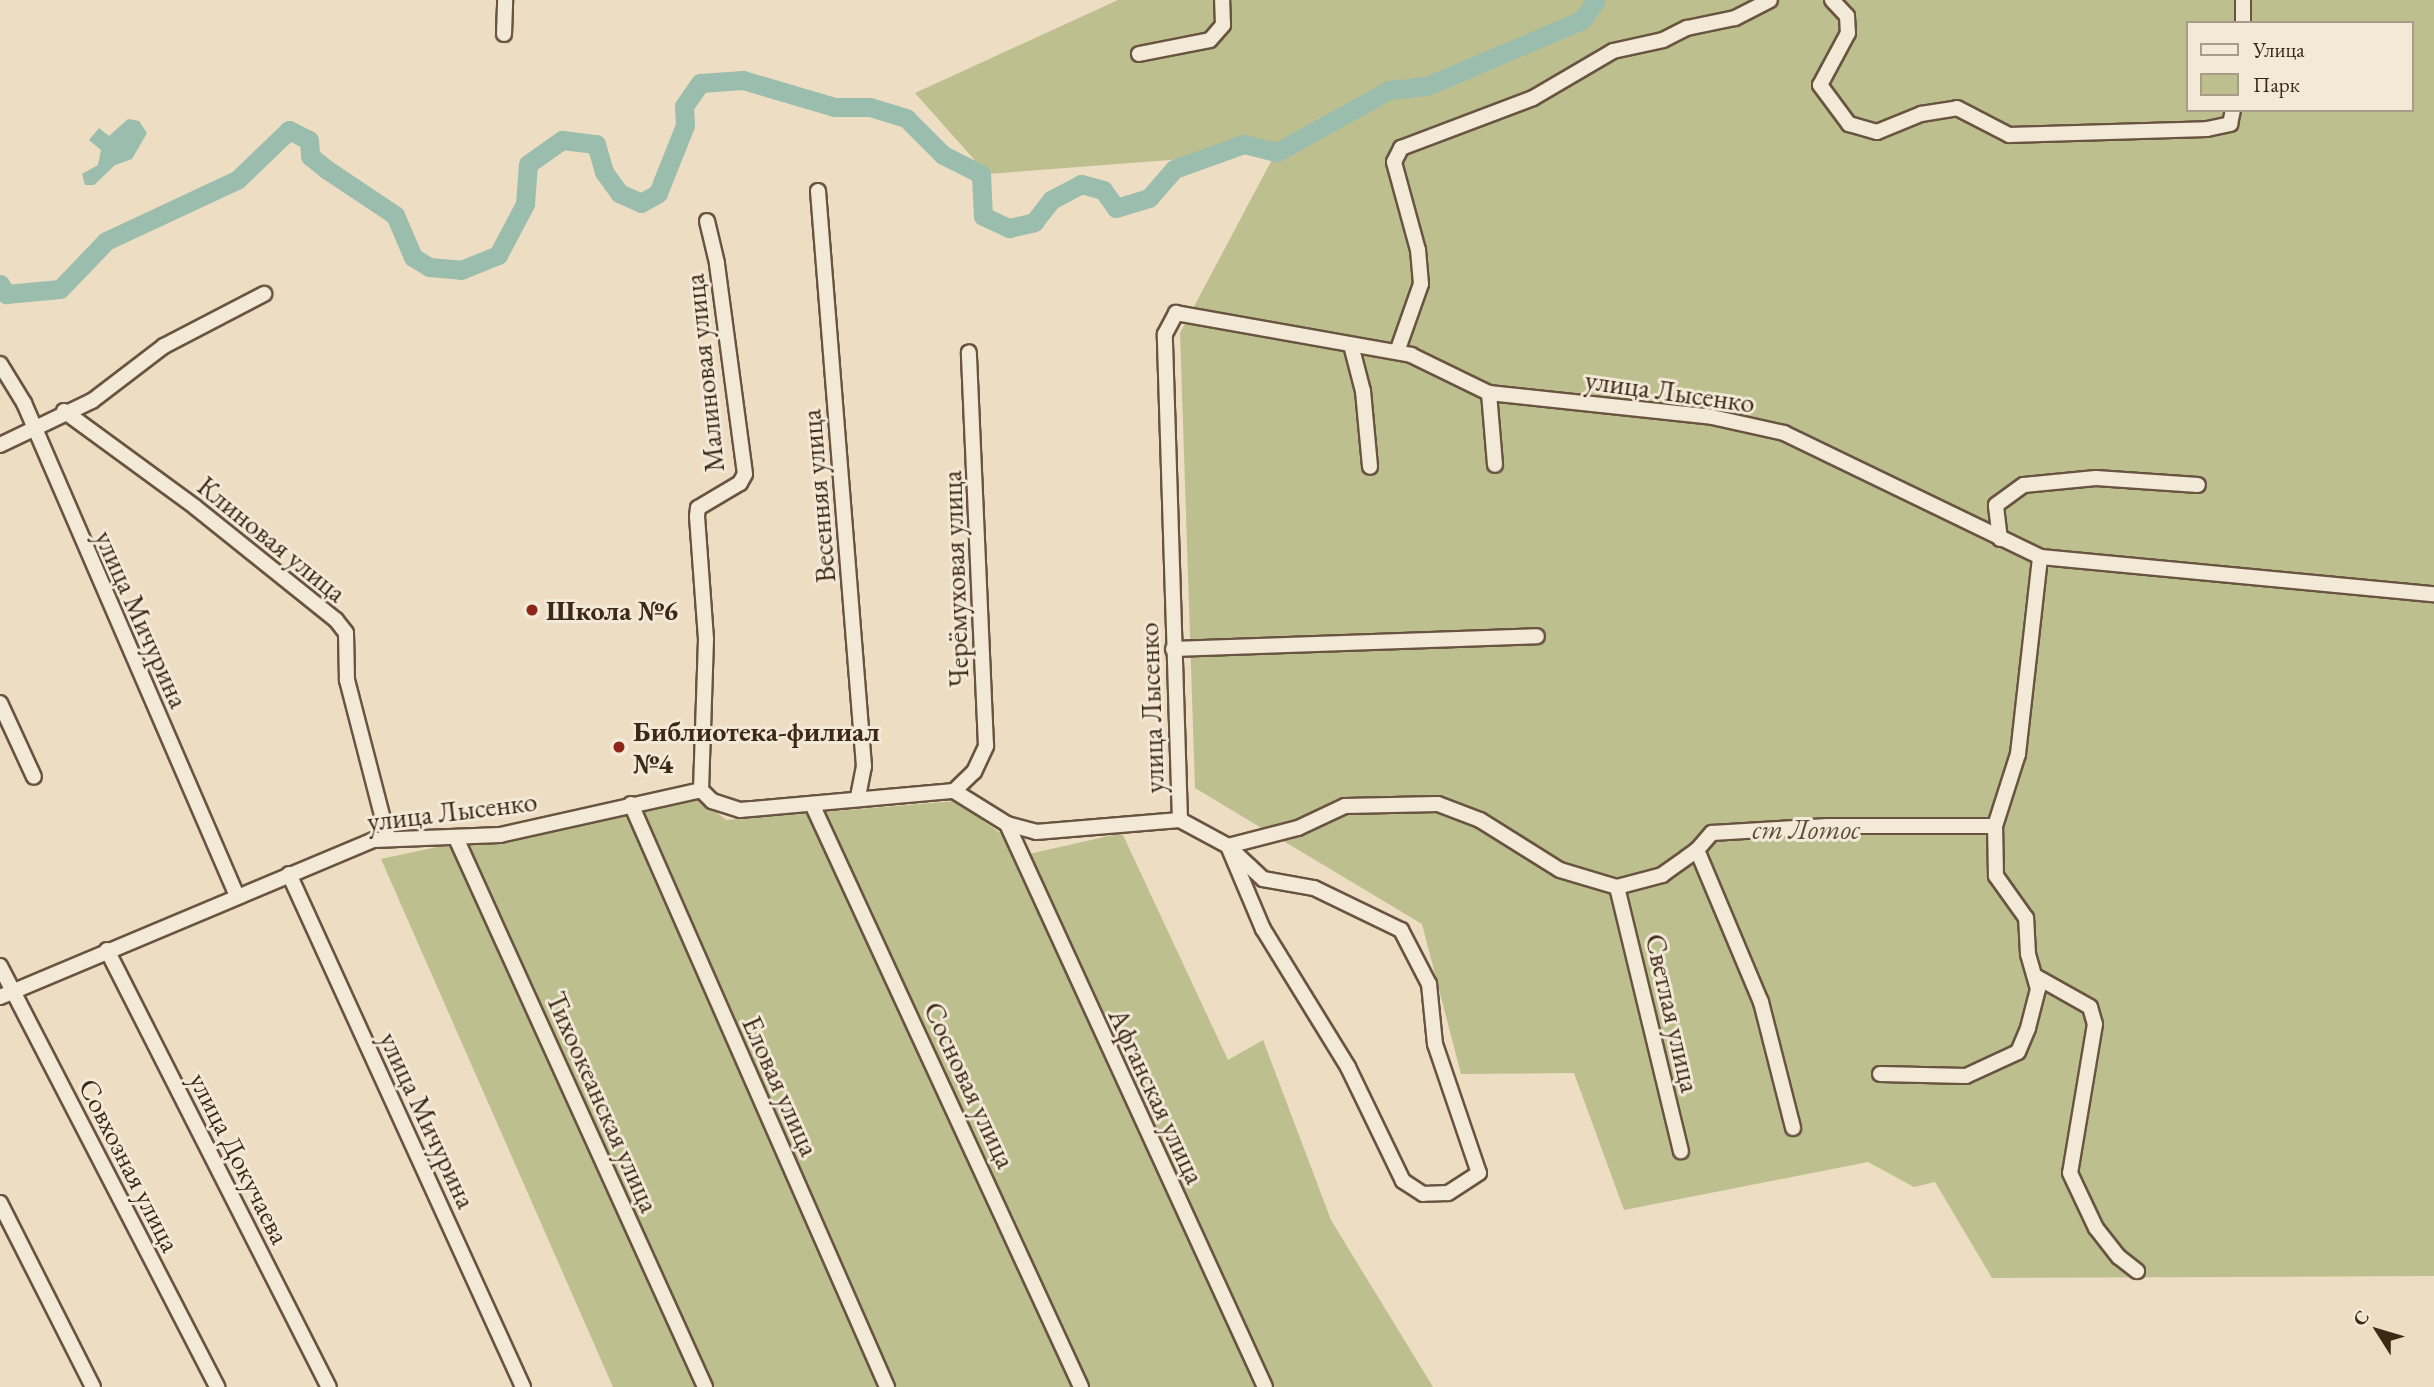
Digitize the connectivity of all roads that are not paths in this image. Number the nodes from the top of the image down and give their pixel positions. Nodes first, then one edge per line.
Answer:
1 (505, 0) edge
2 (1222, 0) edge
3 (1770, 0) edge
4 (1832, 0) edge
5 (2244, 1) edge
6 (2243, 21) edge
7 (504, 34) dead end
8 (1139, 54) dead end
9 (2233, 112) edge
10 (818, 191) dead end
11 (707, 221) dead end
12 (264, 294) dead end
13 (1351, 345) junction
14 (969, 352) dead end
15 (1397, 352) junction
16 (0, 364) edge
17 (1489, 393) junction
18 (64, 411) junction
19 (33, 429) junction
20 (0, 446) edge
21 (1495, 465) dead end
22 (1370, 467) dead end
23 (2198, 485) dead end
24 (2000, 539) junction
25 (2040, 557) junction
26 (2434, 594) edge
27 (1537, 636) dead end
28 (1173, 649) junction
29 (0, 703) edge
30 (34, 778) dead end
31 (701, 790) junction
32 (954, 791) junction
33 (858, 797) junction
34 (631, 804) junction
35 (812, 804) junction
36 (1180, 820) junction
37 (1007, 824) junction
38 (1995, 826) junction
39 (388, 838) junction
40 (456, 838) junction
41 (1228, 846) junction
42 (1697, 850) junction
43 (289, 874) junction
44 (1618, 887) junction
45 (237, 896) junction
46 (107, 950) junction
47 (0, 966) edge
48 (2035, 976) junction
49 (7, 994) edge
50 (1880, 1074) dead end
51 (1793, 1128) dead end
52 (1681, 1151) dead end
53 (0, 1203) edge
54 (2137, 1271) dead end
55 (93, 1387) edge
56 (217, 1387) edge
57 (329, 1387) edge
58 (523, 1387) edge
59 (705, 1387) edge
60 (887, 1387) edge
61 (1081, 1387) edge
62 (1265, 1387) edge

1 - 7 street
2 - 8 street
3 - 15 street
4 - 9 street
5 - 6 street
10 - 33 street, Весенняя улица
11 - 31 street, Малиновая улица
12 - 18 street
13 - 15 street, улица Лысенко
13 - 22 street
13 - 28 street, улица Лысенко
14 - 32 street, Черёмуховая улица
15 - 17 street, улица Лысенко
16 - 19 street, улица Мичурина
17 - 21 street
17 - 24 street, улица Лысенко
18 - 19 street
18 - 39 street, Клиновая улица
19 - 20 street
19 - 45 street, улица Мичурина
23 - 24 street
24 - 25 street, улица Лысенко
25 - 26 street, улица Лысенко
25 - 38 street
27 - 28 street
28 - 36 street, улица Лысенко
29 - 30 street
31 - 34 street, улица Лысенко
31 - 35 street
32 - 33 street
32 - 37 street, улица Лысенко
33 - 35 street
34 - 40 street, улица Лысенко
34 - 60 street, Еловая улица
35 - 61 street, Сосновая улица
36 - 37 street, улица Лысенко
36 - 41 street
37 - 62 street, Афганская улица
38 - 42 street
38 - 48 street
39 - 40 street, улица Лысенко
39 - 43 street, улица Лысенко
40 - 59 street, Тихоокеанская улица
41 - 41 street
41 - 44 street
42 - 44 street
42 - 51 street
43 - 45 street, улица Лысенко
43 - 58 street, улица Мичурина
44 - 52 street, Светлая улица
45 - 46 street, улица Лысенко
46 - 49 street, улица Лысенко
46 - 57 street, улица Докучаева
47 - 49 street, Совхозная улица
48 - 50 street
48 - 54 street
49 - 56 street, Совхозная улица
53 - 55 street

